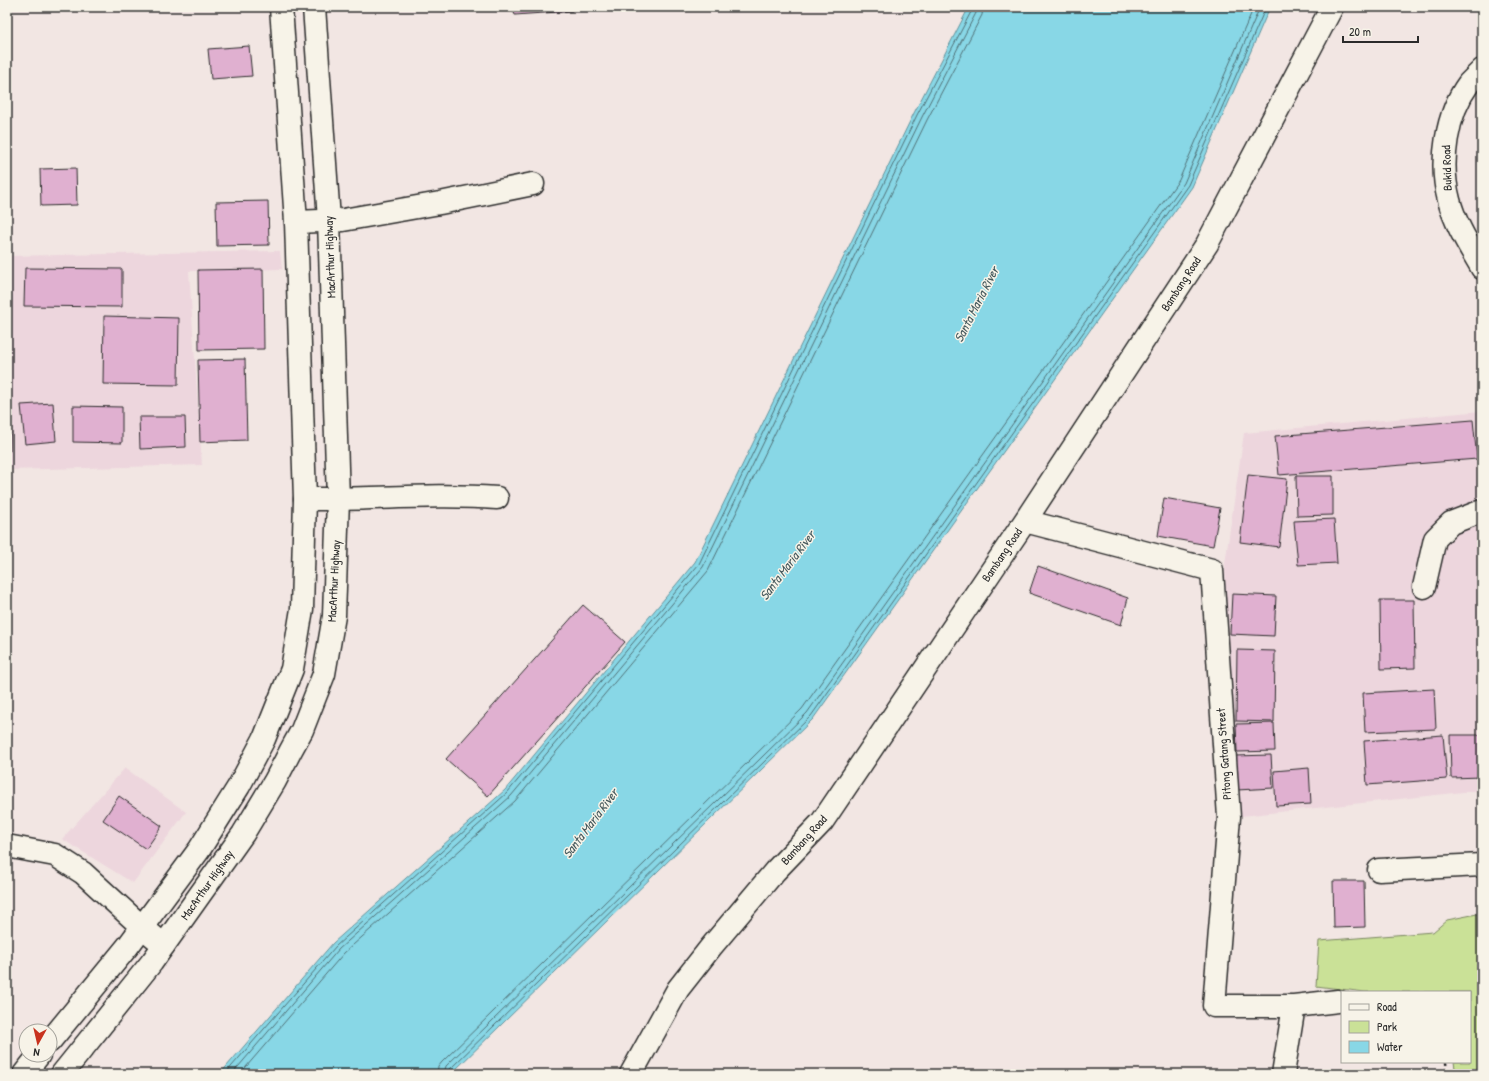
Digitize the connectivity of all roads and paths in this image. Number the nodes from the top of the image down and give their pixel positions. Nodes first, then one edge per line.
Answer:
1 (282, 7) edge
2 (314, 7) edge
3 (1332, 7) edge
4 (1482, 70) edge
5 (533, 184) dead end
6 (329, 220) junction
7 (296, 222) junction
8 (1482, 268) edge
9 (497, 498) dead end
10 (305, 499) junction
11 (338, 500) junction
12 (1482, 511) edge
13 (1024, 521) junction
14 (1424, 588) dead end
15 (7, 846) edge
16 (1482, 864) edge
17 (1379, 870) dead end
18 (142, 927) junction
19 (164, 945) junction
20 (1338, 1001) dead end
21 (1294, 1006) junction
22 (58, 1031) edge
23 (33, 1063) edge
24 (1446, 1063) edge
25 (24, 1074) edge
26 (62, 1074) edge
27 (631, 1074) edge
28 (1284, 1074) edge
29 (1447, 1074) edge

1 - 7 main road
2 - 6 main road, MacArthur Highway
3 - 13 main road, Bambang Road
4 - 8 main road, Bukid Road
5 - 6 main road
6 - 7 main road
6 - 11 main road, MacArthur Highway
7 - 10 main road
9 - 11 main road
10 - 11 main road
10 - 18 main road
11 - 19 main road, MacArthur Highway
12 - 14 main road
13 - 21 main road, Pitong Gatang Street
13 - 27 main road, Bambang Road
15 - 18 main road
16 - 17 main road
18 - 19 main road
18 - 22 main road
19 - 26 main road, MacArthur Highway
20 - 21 main road, Pitong Gatang Street
21 - 28 main road
23 - 25 main road
24 - 29 path

